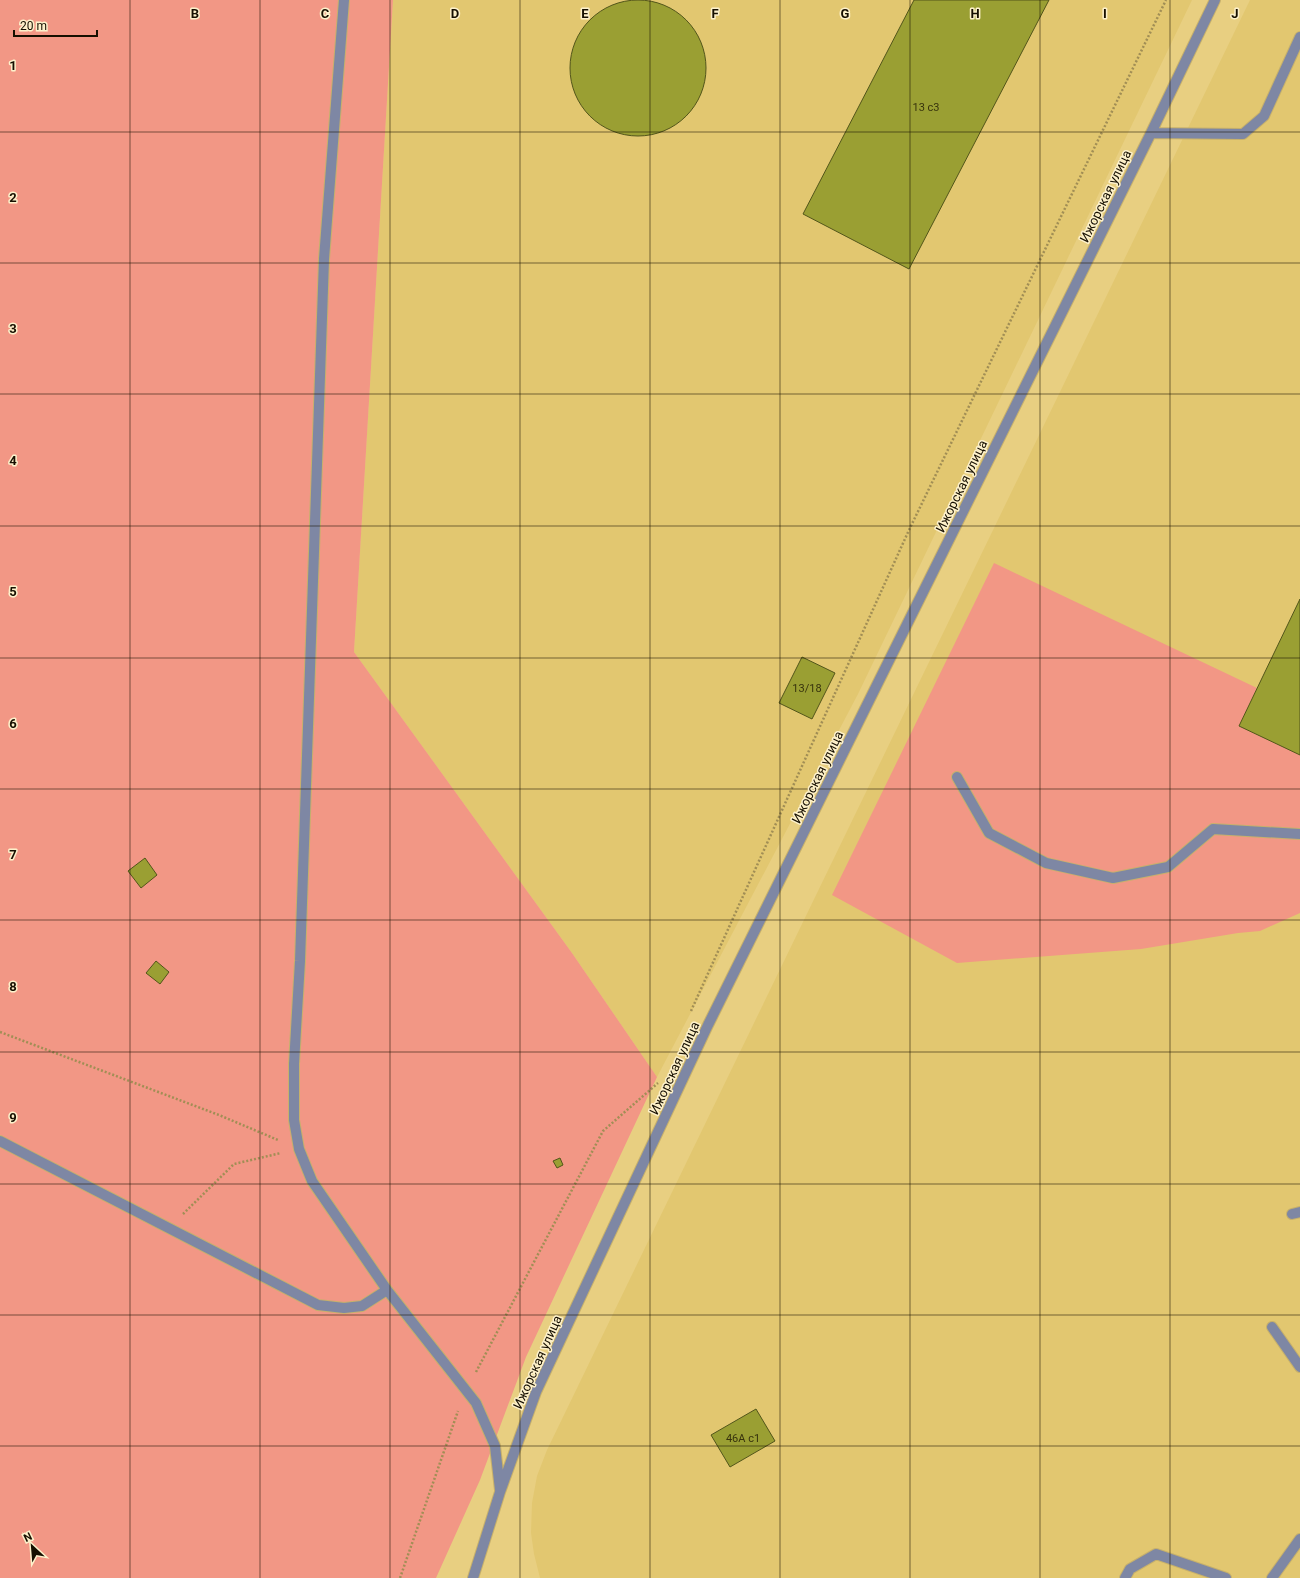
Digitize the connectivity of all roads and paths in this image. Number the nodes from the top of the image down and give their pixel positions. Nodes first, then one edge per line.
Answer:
1 (344, 0) edge
2 (1166, 0) edge
3 (1215, 0) edge
4 (1300, 37) edge
5 (1152, 133) junction
6 (957, 777) dead end
7 (1300, 834) edge
8 (688, 1018) dead end
9 (0, 1032) edge
10 (661, 1076) dead end
11 (0, 1141) edge
12 (299, 1149) junction
13 (169, 1228) junction
14 (387, 1290) junction
15 (1272, 1327) dead end
16 (1300, 1367) edge
17 (466, 1390) junction
18 (500, 1492) junction
19 (1300, 1539) edge
20 (400, 1578) edge
21 (473, 1578) edge
22 (1125, 1578) edge
23 (1226, 1578) edge
24 (1272, 1578) edge

1 - 12 street
2 - 8 path
3 - 5 street, Ижорская улица
4 - 5 street
5 - 18 street, Ижорская улица
6 - 7 street
9 - 12 path
10 - 17 path
11 - 13 street
12 - 13 path
12 - 14 street
13 - 14 street
14 - 17 street
15 - 16 street
17 - 18 street
17 - 20 path
18 - 21 street, Ижорская улица
19 - 24 street
22 - 23 street

